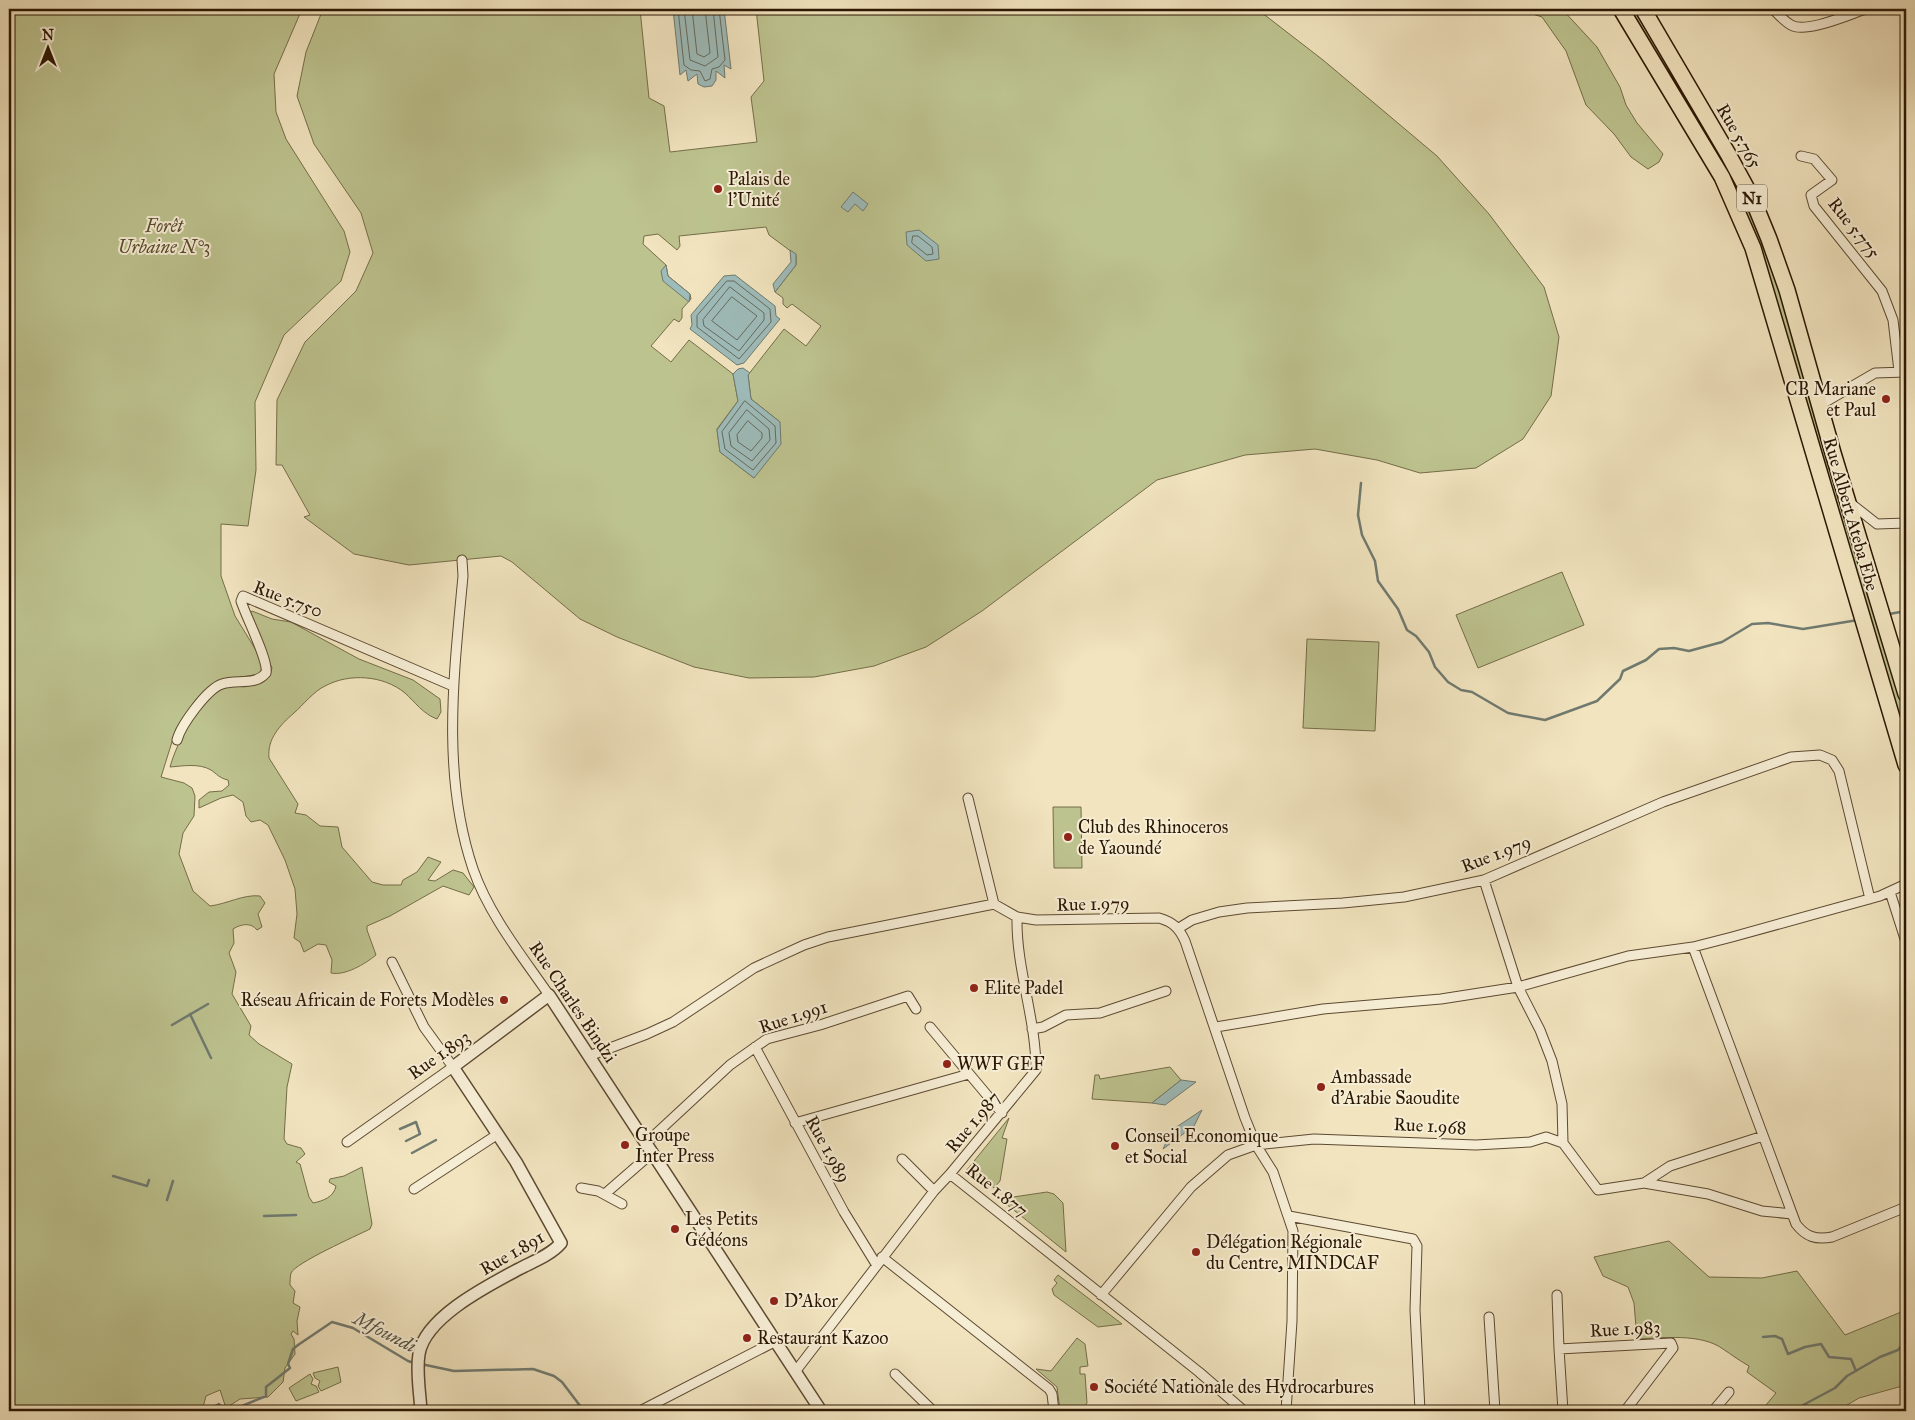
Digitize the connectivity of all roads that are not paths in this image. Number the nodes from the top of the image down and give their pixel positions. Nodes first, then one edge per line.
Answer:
1 (1622, 9) edge
2 (1643, 9) edge
3 (1773, 9) edge
4 (1866, 9) edge
5 (1801, 156) dead end
6 (1903, 371) edge
7 (1820, 405) junction
8 (1847, 501) junction
9 (1906, 523) edge
10 (462, 560) dead end
11 (453, 686) junction
12 (1906, 694) edge
13 (177, 740) dead end
14 (1906, 765) edge
15 (968, 798) dead end
16 (1484, 880) junction
17 (1906, 884) edge
18 (1890, 892) junction
19 (1870, 899) junction
20 (994, 904) junction
21 (1016, 917) junction
22 (1179, 928) junction
23 (1906, 942) edge
24 (1693, 947) junction
25 (392, 962) dead end
26 (1518, 987) junction
27 (1166, 991) dead end
28 (549, 995) junction
29 (916, 1009) dead end
30 (930, 1027) dead end
31 (1216, 1027) junction
32 (1032, 1029) junction
33 (755, 1047) junction
34 (588, 1056) junction
35 (453, 1067) junction
36 (968, 1074) junction
37 (1002, 1113) junction
38 (795, 1123) junction
39 (498, 1134) junction
40 (1763, 1136) junction
41 (347, 1142) dead end
42 (1563, 1143) junction
43 (1256, 1145) junction
44 (649, 1148) junction
45 (902, 1159) dead end
46 (950, 1174) junction
47 (1644, 1183) junction
48 (581, 1188) dead end
49 (414, 1189) dead end
50 (934, 1190) junction
51 (606, 1194) junction
52 (622, 1204) dead end
53 (1906, 1208) edge
54 (1792, 1214) junction
55 (1289, 1216) junction
56 (879, 1260) junction
57 (1101, 1295) junction
58 (1557, 1295) dead end
59 (1489, 1317) dead end
60 (776, 1341) junction
61 (1559, 1349) junction
62 (795, 1372) junction
63 (895, 1374) dead end
64 (1729, 1392) dead end
65 (421, 1411) edge
66 (640, 1411) edge
67 (821, 1411) edge
68 (934, 1411) edge
69 (1054, 1411) edge
70 (1244, 1411) edge
71 (1286, 1411) edge
72 (1420, 1411) edge
73 (1495, 1411) edge
74 (1563, 1411) edge
75 (1625, 1411) edge
76 (1713, 1411) edge

1 - 14 highway, Rue Albert Ateba Ebe / N1
2 - 7 highway, Rue 5.765 / N1
3 - 4 street
5 - 6 street, Rue 5.775
6 - 7 street
7 - 8 highway, N1
8 - 9 street
8 - 12 highway, N1
10 - 11 street, Rue Charles Bindzi
11 - 13 street, Rue 5.750
11 - 28 street, Rue Charles Bindzi
15 - 20 street
16 - 19 street, Rue 1.979
16 - 22 street, Rue 1.979
16 - 26 street
17 - 18 street
18 - 19 street
18 - 23 street
19 - 24 street
20 - 21 street
20 - 34 street
21 - 22 street, Rue 1.979
21 - 32 street, Rue 1.987
22 - 31 street
24 - 26 street
24 - 40 street
25 - 35 street
26 - 31 street
26 - 42 street
27 - 32 street
28 - 34 street, Rue Charles Bindzi
28 - 35 street, Rue 1.893
29 - 33 street, Rue 1.991
30 - 36 street
31 - 43 street
32 - 37 street, Rue 1.987
33 - 38 street, Rue 1.989
33 - 44 street, Rue 1.991
34 - 44 street, Rue Charles Bindzi
35 - 39 street, Rue 1.891
35 - 41 street, Rue 1.893
36 - 37 street
36 - 38 street
37 - 46 street, Rue 1.987
38 - 56 street, Rue 1.989
39 - 49 street
39 - 65 street, Rue 1.891
40 - 47 street
40 - 54 street
42 - 43 street, Rue 1.968
42 - 47 street
43 - 55 street
43 - 57 street, Rue 1.968
44 - 51 street, Rue 1.991
44 - 60 street, Rue Charles Bindzi
45 - 50 street
46 - 50 street, Rue 1.877
46 - 57 street, Rue 1.877
47 - 54 street
48 - 51 street
50 - 56 street, Rue 1.877
51 - 52 street
53 - 54 street
55 - 71 street
55 - 72 street
56 - 62 street
56 - 69 street
57 - 70 street, Rue 1.877
58 - 61 street
59 - 73 street
60 - 62 street, Rue Charles Bindzi
60 - 66 street
61 - 74 street
61 - 75 street, Rue 1.983
62 - 67 street, Rue Charles Bindzi
63 - 68 street
64 - 76 street

